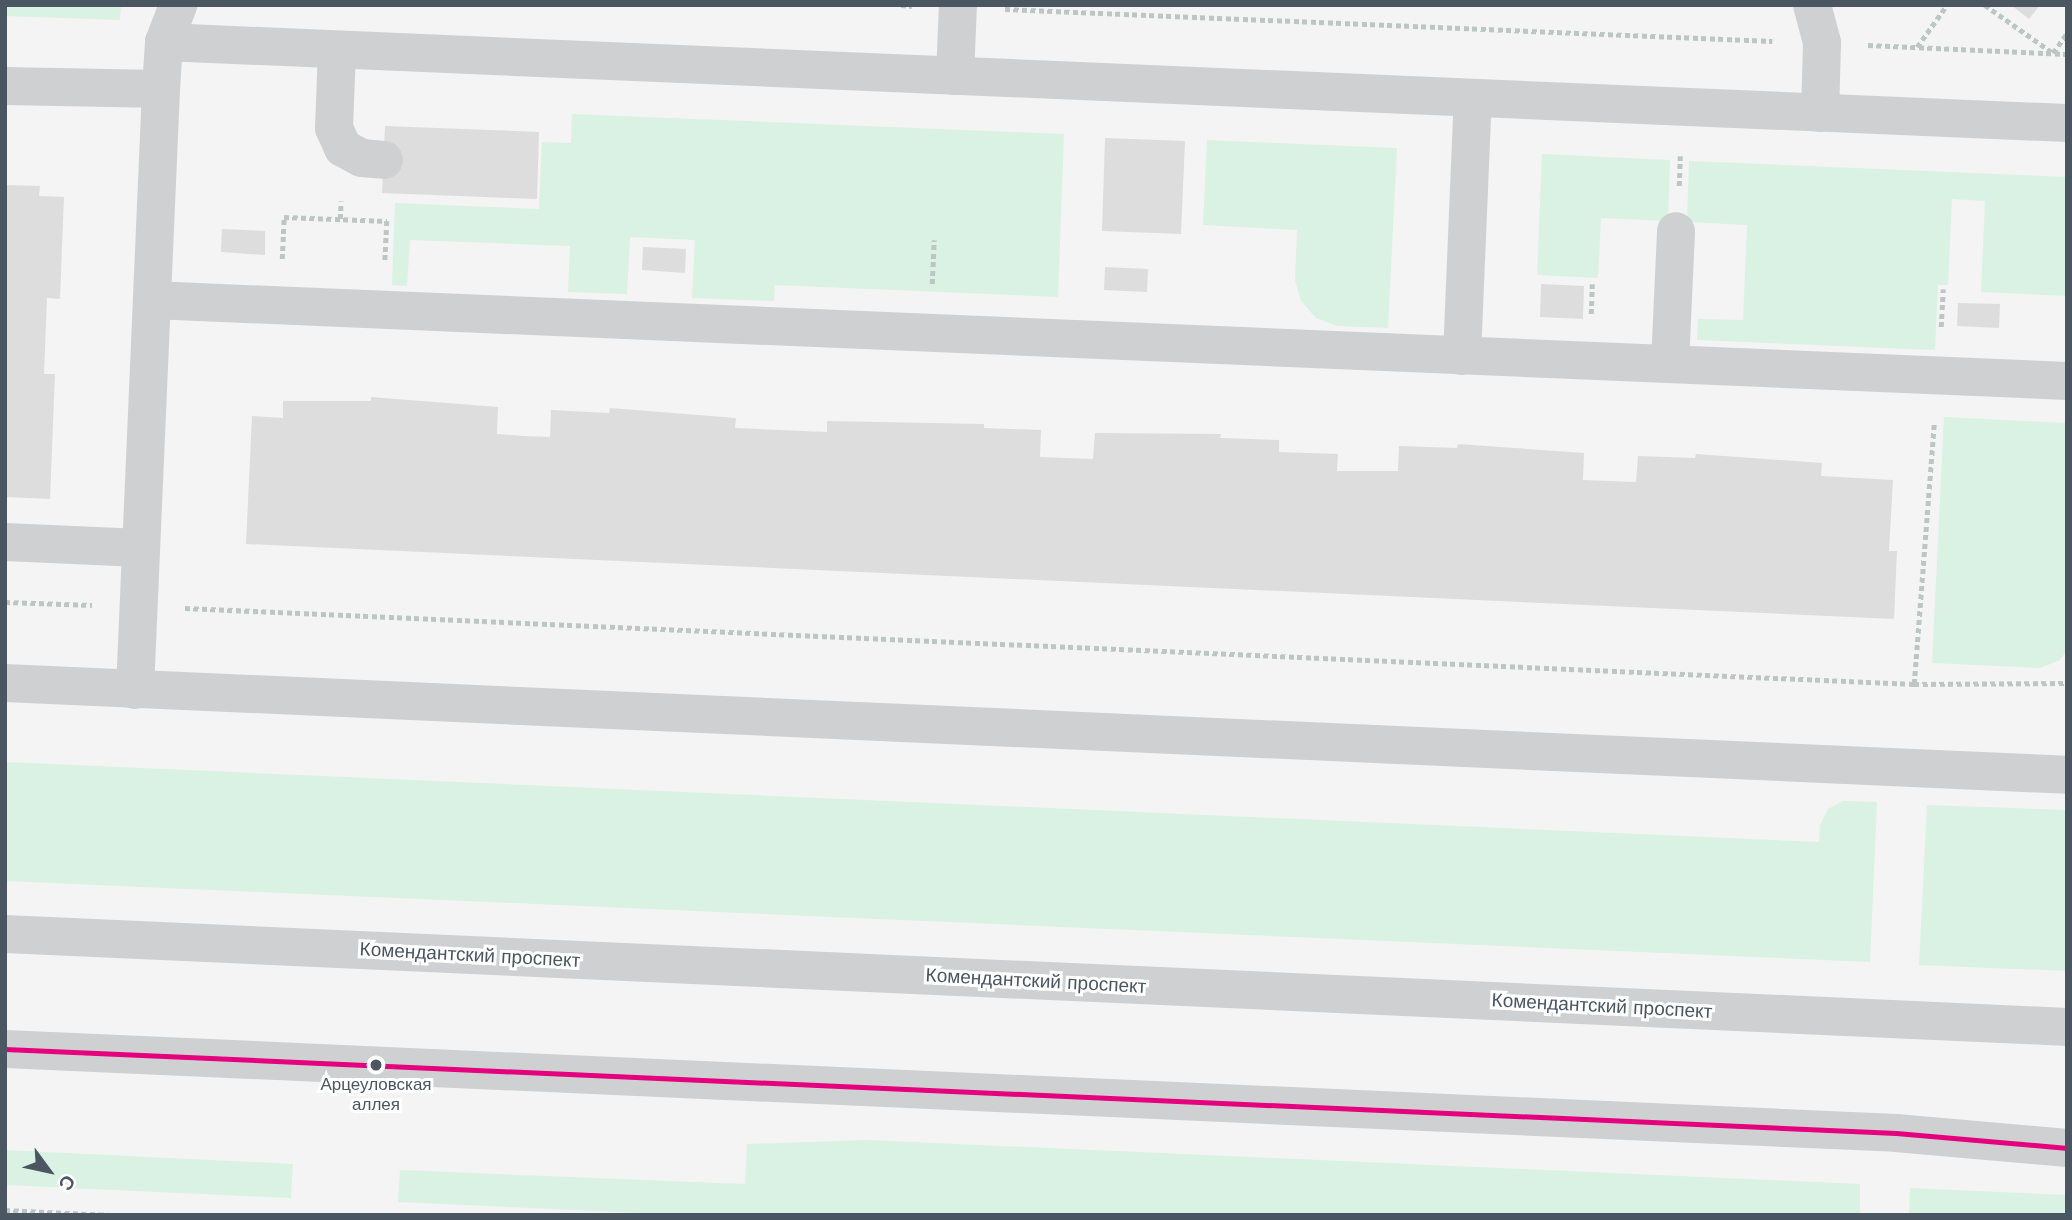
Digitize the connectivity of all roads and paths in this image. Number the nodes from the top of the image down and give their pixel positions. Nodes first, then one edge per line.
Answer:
1 (178, 5) edge
2 (901, 5) edge
3 (1812, 5) edge
4 (1947, 5) edge
5 (1985, 5) edge
6 (958, 6) edge
7 (2067, 33) edge
8 (164, 42) junction
9 (1822, 43) junction
10 (1917, 48) junction
11 (337, 50) junction
12 (2053, 53) junction
13 (2067, 54) edge
14 (955, 76) junction
15 (5, 86) edge
16 (161, 89) junction
17 (1473, 98) junction
18 (1819, 113) junction
19 (2067, 123) edge
20 (384, 160) dead end
21 (1676, 231) dead end
22 (152, 300) junction
23 (280, 305) junction
24 (383, 310) junction
25 (1462, 356) junction
26 (1670, 364) junction
27 (1936, 376) junction
28 (2067, 382) edge
29 (5, 542) edge
30 (141, 548) junction
31 (5, 602) edge
32 (138, 606) junction
33 (5, 683) edge
34 (2067, 683) edge
35 (1914, 684) junction
36 (135, 690) junction
37 (2067, 775) edge
38 (5, 934) edge
39 (2067, 1027) edge
40 (5, 1049) edge
41 (2067, 1148) edge
42 (5, 1210) edge
43 (111, 1215) edge

1 - 8 street
2 - 6 path
3 - 9 street
4 - 10 path
5 - 12 path
6 - 9 path
6 - 14 street
7 - 12 path
8 - 11 street
8 - 16 street
9 - 10 path
9 - 18 street
10 - 12 path
11 - 14 street
11 - 20 street
12 - 13 path
14 - 17 street
15 - 16 street
16 - 22 street
17 - 18 street
17 - 25 street
18 - 19 street
21 - 26 street
22 - 23 street
22 - 30 street
23 - 24 street
23 - 24 path
24 - 25 street
25 - 26 street
26 - 27 street
27 - 28 street
27 - 35 path
29 - 30 street
30 - 32 street
31 - 32 path
32 - 35 path
32 - 36 street
33 - 36 street
34 - 35 path
36 - 37 street
38 - 39 street, Комендантский проспект
40 - 41 street
42 - 43 path

